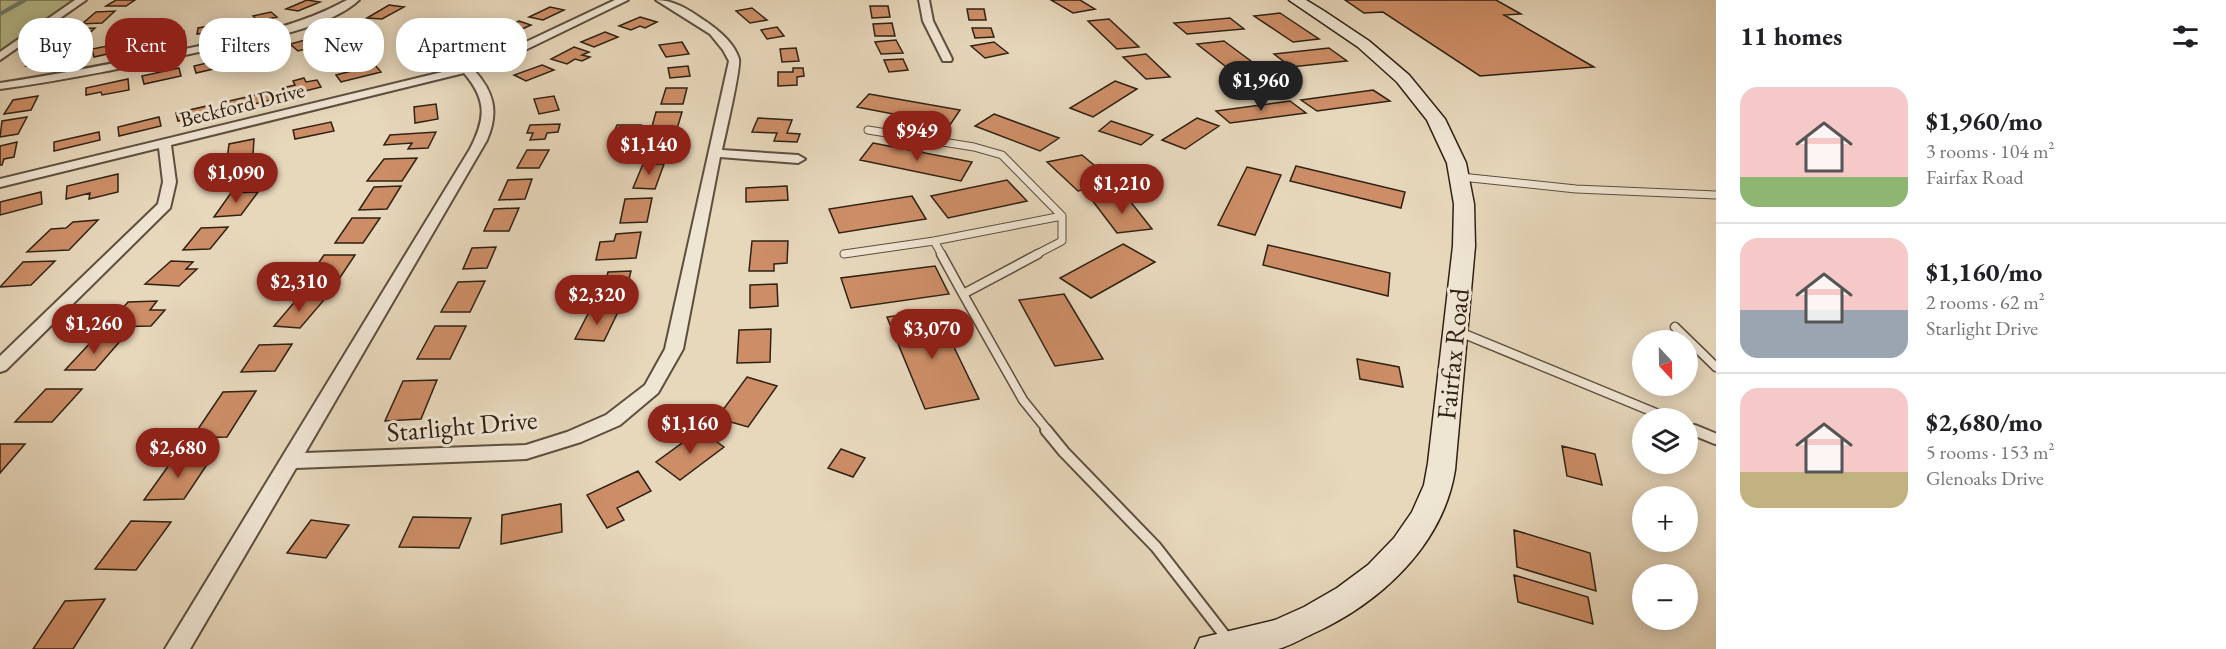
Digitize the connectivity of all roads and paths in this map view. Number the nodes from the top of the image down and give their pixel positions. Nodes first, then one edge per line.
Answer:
1 (81, 0) edge
2 (354, 0) edge
3 (623, 0) edge
4 (661, 0) edge
5 (924, 0) edge
6 (1296, 0) edge
7 (527, 45) edge
8 (0, 57) edge
9 (947, 59) dead end
10 (455, 72) edge
11 (469, 72) edge
12 (0, 86) edge
13 (868, 130) dead end
14 (164, 143) junction
15 (715, 153) junction
16 (798, 159) dead end
17 (1461, 177) junction
18 (0, 183) edge
19 (1716, 195) edge
20 (1062, 216) junction
21 (933, 241) junction
22 (844, 254) dead end
23 (963, 294) junction
24 (1675, 327) dead end
25 (1457, 331) junction
26 (0, 366) edge
27 (1716, 367) edge
28 (1644, 408) edge
29 (1698, 431) edge
30 (1716, 438) edge
31 (290, 461) junction
32 (1223, 648) edge
33 (177, 649) edge

1 - 8 street
2 - 12 street
3 - 7 street, Beckford Drive
4 - 15 street, Starlight Drive
5 - 9 street
6 - 17 street, Fairfax Road
10 - 14 street, Beckford Drive
11 - 31 street
13 - 20 lane
14 - 18 street, Beckford Drive
14 - 26 street
15 - 16 street
15 - 31 street, Starlight Drive
17 - 19 lane
17 - 25 street, Fairfax Road
20 - 21 lane
20 - 23 lane
21 - 22 lane
21 - 23 lane
23 - 32 lane
24 - 27 lane
25 - 28 lane
25 - 32 street, Fairfax Road
29 - 30 lane
31 - 33 street

